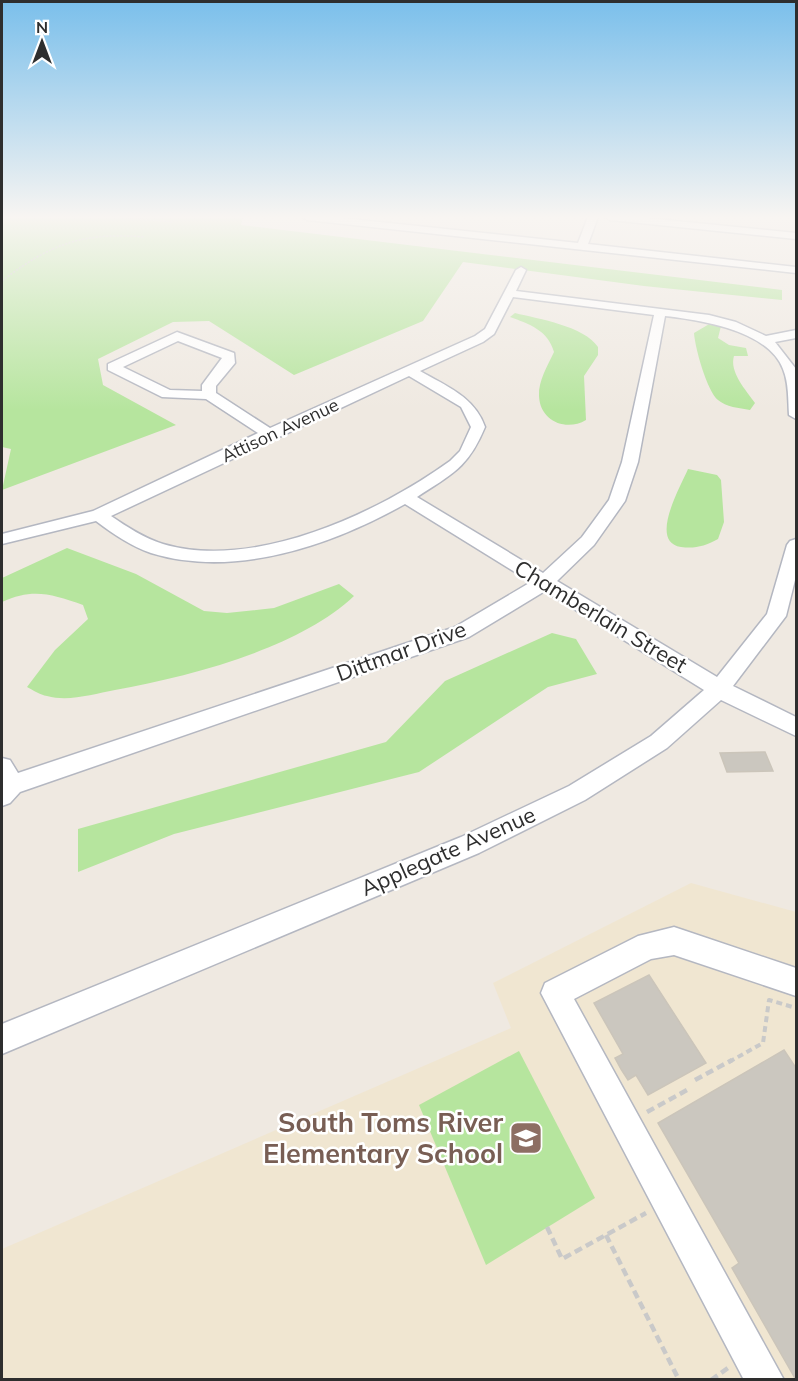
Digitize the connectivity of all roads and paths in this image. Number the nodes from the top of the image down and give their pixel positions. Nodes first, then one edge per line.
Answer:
1 (515, 281) edge
2 (509, 293) junction
3 (660, 313) junction
4 (796, 334) edge
5 (762, 340) junction
6 (409, 370) junction
7 (209, 395) junction
8 (796, 415) edge
9 (269, 434) junction
10 (408, 499) junction
11 (99, 515) junction
12 (2, 539) edge
13 (796, 545) edge
14 (545, 582) junction
15 (719, 689) junction
16 (796, 727) edge
17 (5, 783) edge
18 (796, 982) edge
19 (796, 1008) edge
20 (2, 1039) edge
21 (695, 1080) dead end
22 (687, 1090) dead end
23 (637, 1117) dead end
24 (652, 1210) dead end
25 (547, 1227) dead end
26 (606, 1235) junction
27 (679, 1380) edge
28 (765, 1380) edge

1 - 2 street, Attison Avenue
2 - 3 street
2 - 6 street, Attison Avenue
3 - 5 street
3 - 14 street, Dittmar Drive
4 - 5 street
5 - 8 street
6 - 9 street, Attison Avenue
6 - 10 street
7 - 7 street
7 - 9 street
9 - 11 street, Attison Avenue
10 - 11 street
10 - 14 street, Chamberlain Street
11 - 12 street, Attison Avenue
13 - 15 street, Applegate Avenue
14 - 15 street, Chamberlain Street
14 - 17 street, Dittmar Drive
15 - 16 street, Chamberlain Street
15 - 20 street, Applegate Avenue
18 - 28 street
19 - 21 path
22 - 23 path
24 - 26 path
25 - 26 path
26 - 27 path

